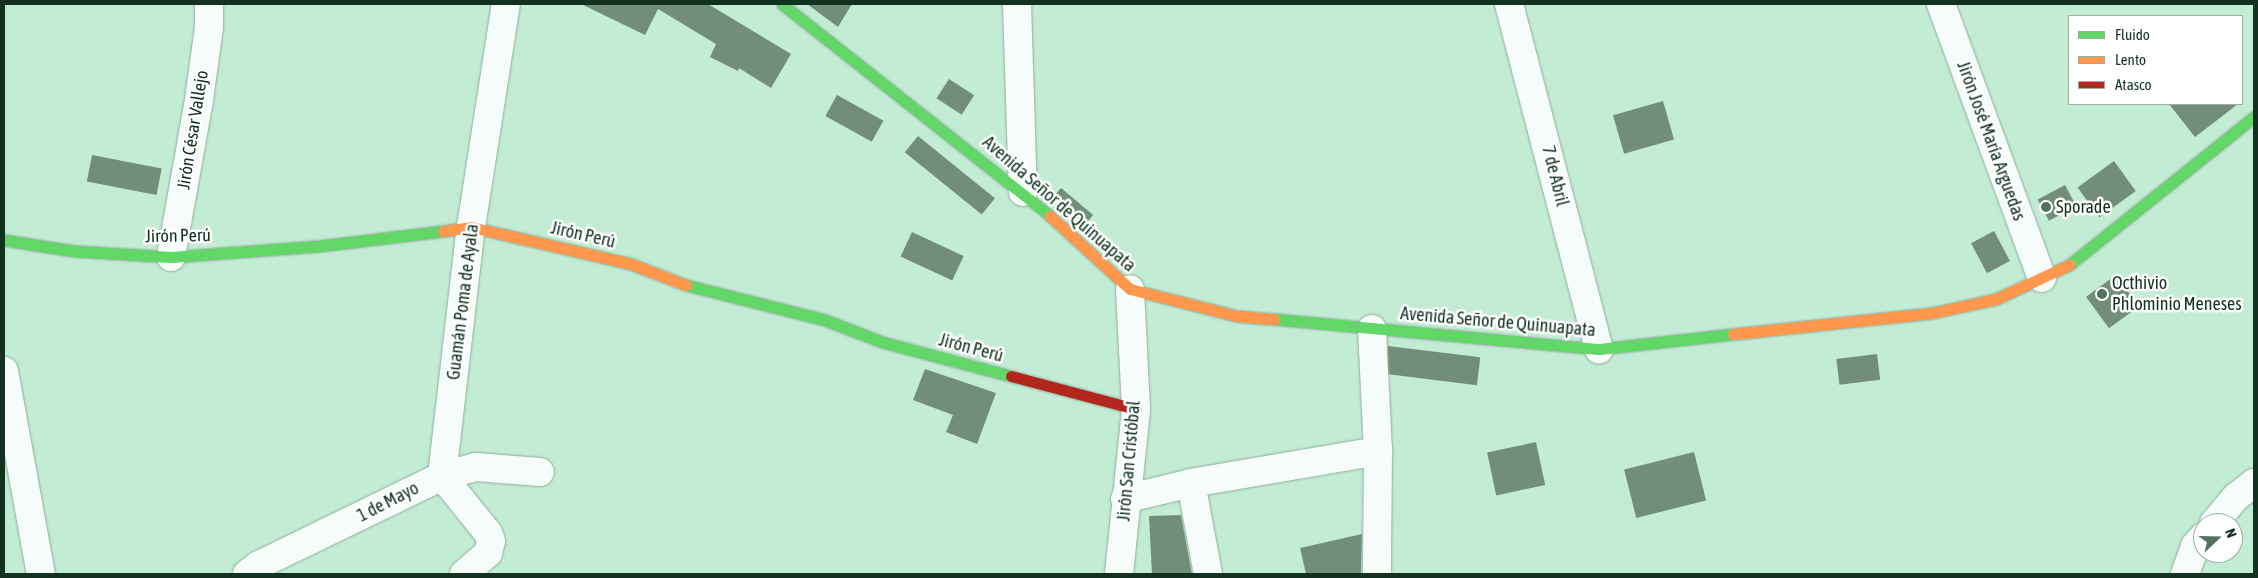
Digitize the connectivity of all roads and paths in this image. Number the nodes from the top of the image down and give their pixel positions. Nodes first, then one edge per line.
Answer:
1 (209, 4) edge
2 (506, 4) edge
3 (782, 4) edge
4 (1017, 4) edge
5 (1508, 4) edge
6 (1941, 4) edge
7 (2254, 117) edge
8 (1023, 192) junction
9 (471, 227) junction
10 (4, 240) edge
11 (171, 256) junction
12 (2042, 278) junction
13 (1130, 288) junction
14 (1372, 329) junction
15 (1599, 349) junction
16 (4, 371) edge
17 (1136, 409) junction
18 (1378, 451) junction
19 (540, 472) dead end
20 (442, 476) junction
21 (1191, 483) junction
22 (2254, 483) edge
23 (1125, 499) junction
24 (2222, 513) edge
25 (2193, 552) edge
26 (41, 574) edge
27 (247, 574) edge
28 (464, 574) edge
29 (1119, 574) edge
30 (1208, 574) edge
31 (1376, 574) edge
32 (2185, 574) edge

1 - 11 street, Jirón César Vallejo
2 - 9 street, Guamán Poma de Ayala
3 - 8 street, Avenida Señor de Quinuapata
4 - 8 street
5 - 15 street, 7 de Abril
6 - 12 street, Jirón José María Arguedas
7 - 12 street, Avenida Señor de Quinuapata
8 - 13 street, Avenida Señor de Quinuapata
9 - 11 street, Jirón Perú
9 - 17 street, Jirón Perú
9 - 20 street, Guamán Poma de Ayala
10 - 11 street, Jirón Perú
12 - 15 street, Avenida Señor de Quinuapata
13 - 14 street, Avenida Señor de Quinuapata
13 - 17 street, Jirón San Cristóbal
14 - 15 street, Avenida Señor de Quinuapata
14 - 18 street
16 - 26 street
17 - 23 street, Jirón San Cristóbal
18 - 21 street
18 - 31 street
19 - 20 street, 1 de Mayo
20 - 27 street, 1 de Mayo
20 - 28 street
21 - 23 street
21 - 30 street
22 - 24 street
23 - 29 street, Jirón San Cristóbal
25 - 32 street

